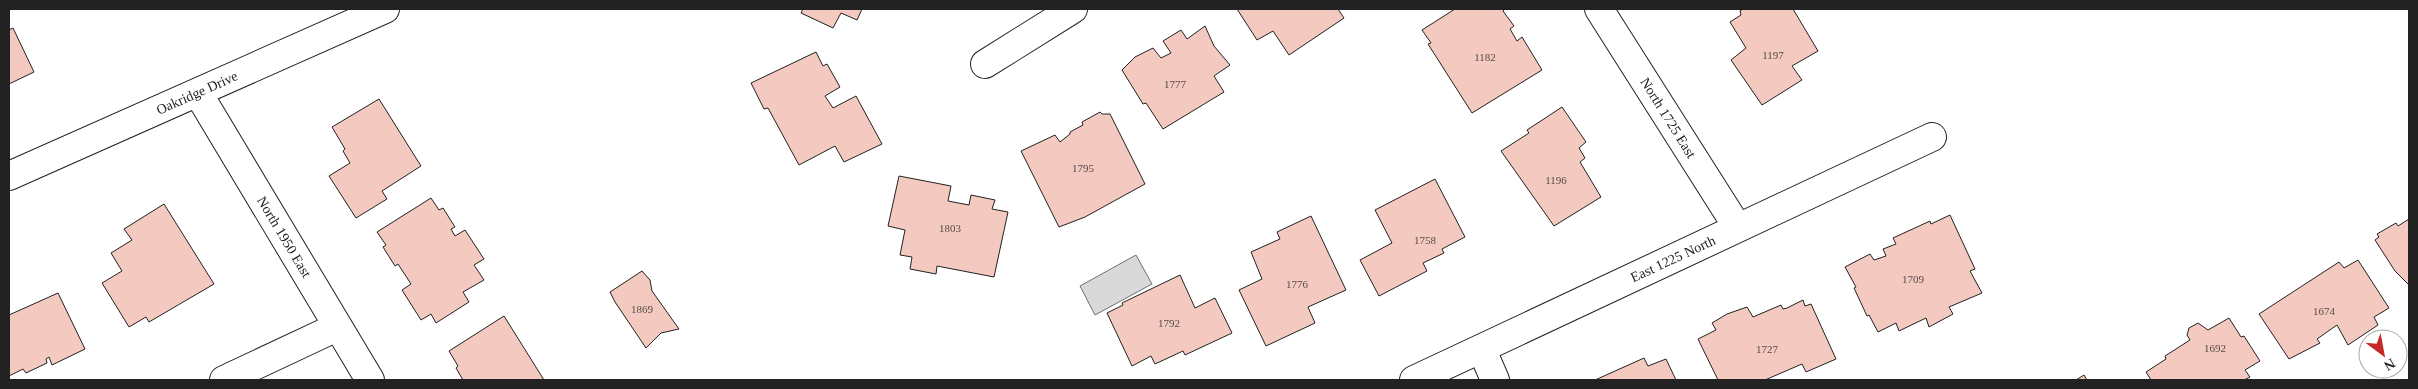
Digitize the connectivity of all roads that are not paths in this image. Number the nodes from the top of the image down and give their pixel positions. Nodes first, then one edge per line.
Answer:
1 (385, 9) edge
2 (1073, 9) edge
3 (1599, 9) edge
4 (985, 64) dead end
5 (198, 93) junction
6 (1932, 137) dead end
7 (9, 176) edge
8 (1738, 228) junction
9 (337, 327) junction
10 (1482, 350) junction
11 (224, 380) edge
12 (370, 380) edge
13 (1414, 380) edge
14 (1495, 380) edge

1 - 5 street, Oakridge Drive
2 - 4 street
3 - 8 street, North 1725 East
5 - 7 street, Oakridge Drive
5 - 9 street, North 1950 East
6 - 8 street, East 1225 North
8 - 10 street, East 1225 North
9 - 11 street
9 - 12 street, North 1950 East
10 - 13 street, East 1225 North
10 - 14 street

